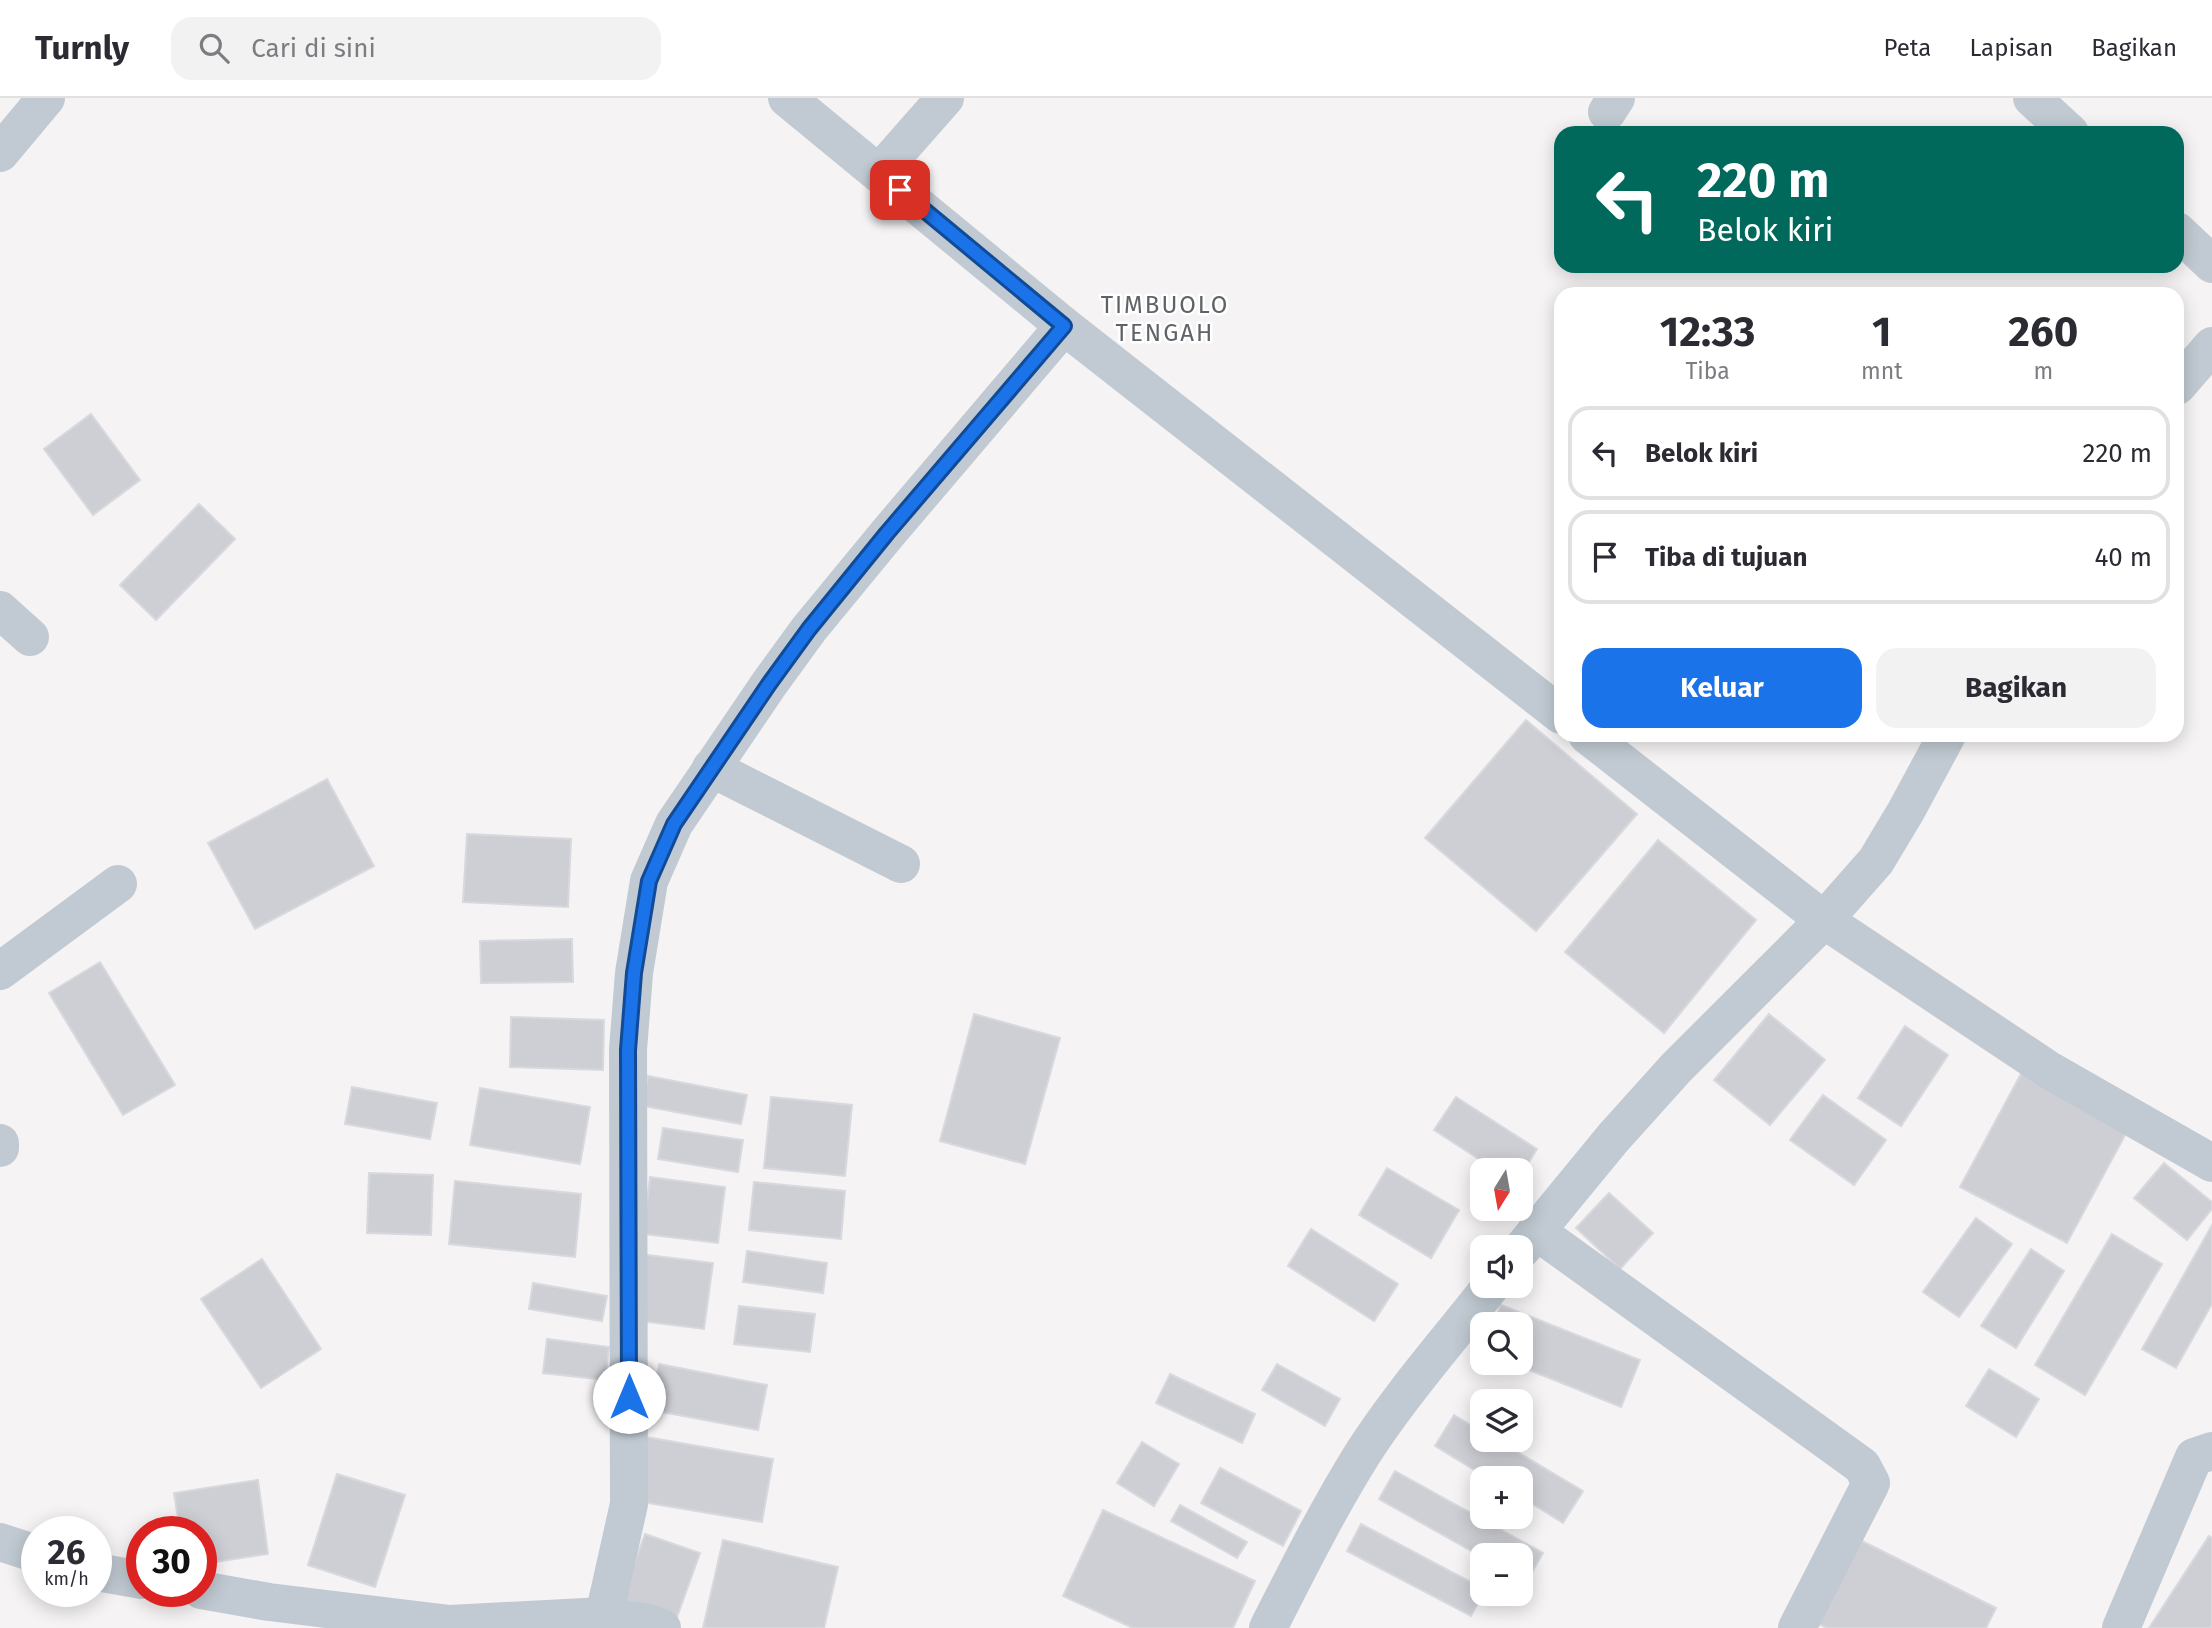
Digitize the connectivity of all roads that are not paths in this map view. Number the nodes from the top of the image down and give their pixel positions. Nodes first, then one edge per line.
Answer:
1 (46, 98) edge
2 (787, 98) edge
3 (945, 98) edge
4 (2032, 98) edge
5 (2062, 126) edge
6 (0, 153) edge
7 (879, 173) junction
8 (2184, 238) edge
9 (2212, 264) edge
10 (1064, 326) junction
11 (2212, 346) edge
12 (2184, 378) edge
13 (0, 610) edge
14 (30, 637) dead end
15 (1554, 710) edge
16 (1596, 742) edge
17 (1943, 742) edge
18 (711, 768) junction
19 (901, 864) dead end
20 (118, 884) dead end
21 (1824, 920) junction
22 (0, 971) edge
23 (2212, 1163) edge
24 (1532, 1235) edge
25 (1533, 1243) edge
26 (1482, 1298) edge
27 (2212, 1451) edge
28 (0, 1542) edge
29 (21, 1549) edge
30 (217, 1593) edge
31 (604, 1616) junction
32 (662, 1628) edge
33 (1268, 1628) edge
34 (1797, 1628) edge
35 (2122, 1628) edge

1 - 6 street
2 - 7 street
3 - 7 street
4 - 5 street
7 - 10 street
8 - 9 street
10 - 15 street
10 - 18 street
11 - 12 street
13 - 14 street
16 - 21 street
17 - 21 street
18 - 19 street
18 - 31 street
20 - 22 street
21 - 23 street
21 - 24 street
25 - 34 street
26 - 33 street
27 - 35 street
28 - 29 street
30 - 31 street
31 - 32 street

